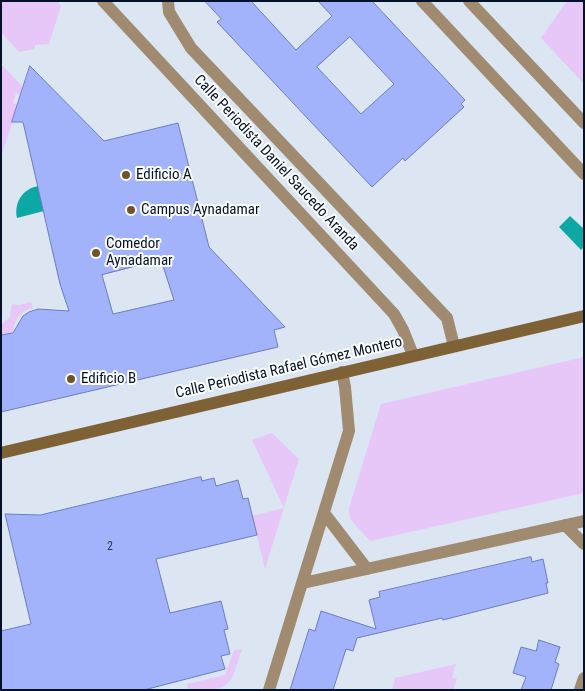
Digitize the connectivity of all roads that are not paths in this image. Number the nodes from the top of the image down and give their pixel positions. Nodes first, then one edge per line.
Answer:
1 (103, 1) edge
2 (168, 1) edge
3 (422, 1) edge
4 (469, 1) edge
5 (584, 123) edge
6 (584, 174) edge
7 (584, 316) edge
8 (454, 346) junction
9 (413, 356) junction
10 (342, 372) junction
11 (1, 453) edge
12 (324, 513) junction
13 (584, 521) edge
14 (565, 525) junction
15 (584, 544) edge
16 (367, 569) junction
17 (303, 583) junction
18 (584, 678) edge
19 (269, 690) edge
20 (580, 690) edge

1 - 9 street, Calle Periodista Daniel Saucedo Aranda
2 - 8 street, Calle Periodista Daniel Saucedo Aranda
3 - 6 street
4 - 5 street
7 - 8 main road, Calle Periodista Rafael Gómez Montero
8 - 9 main road, Calle Periodista Rafael Gómez Montero
9 - 10 main road, Calle Periodista Rafael Gómez Montero
10 - 11 main road, Calle Periodista Rafael Gómez Montero
10 - 12 street
12 - 16 street
12 - 17 street
13 - 14 street
14 - 15 street
14 - 16 street
16 - 17 street
17 - 19 street
18 - 20 street

